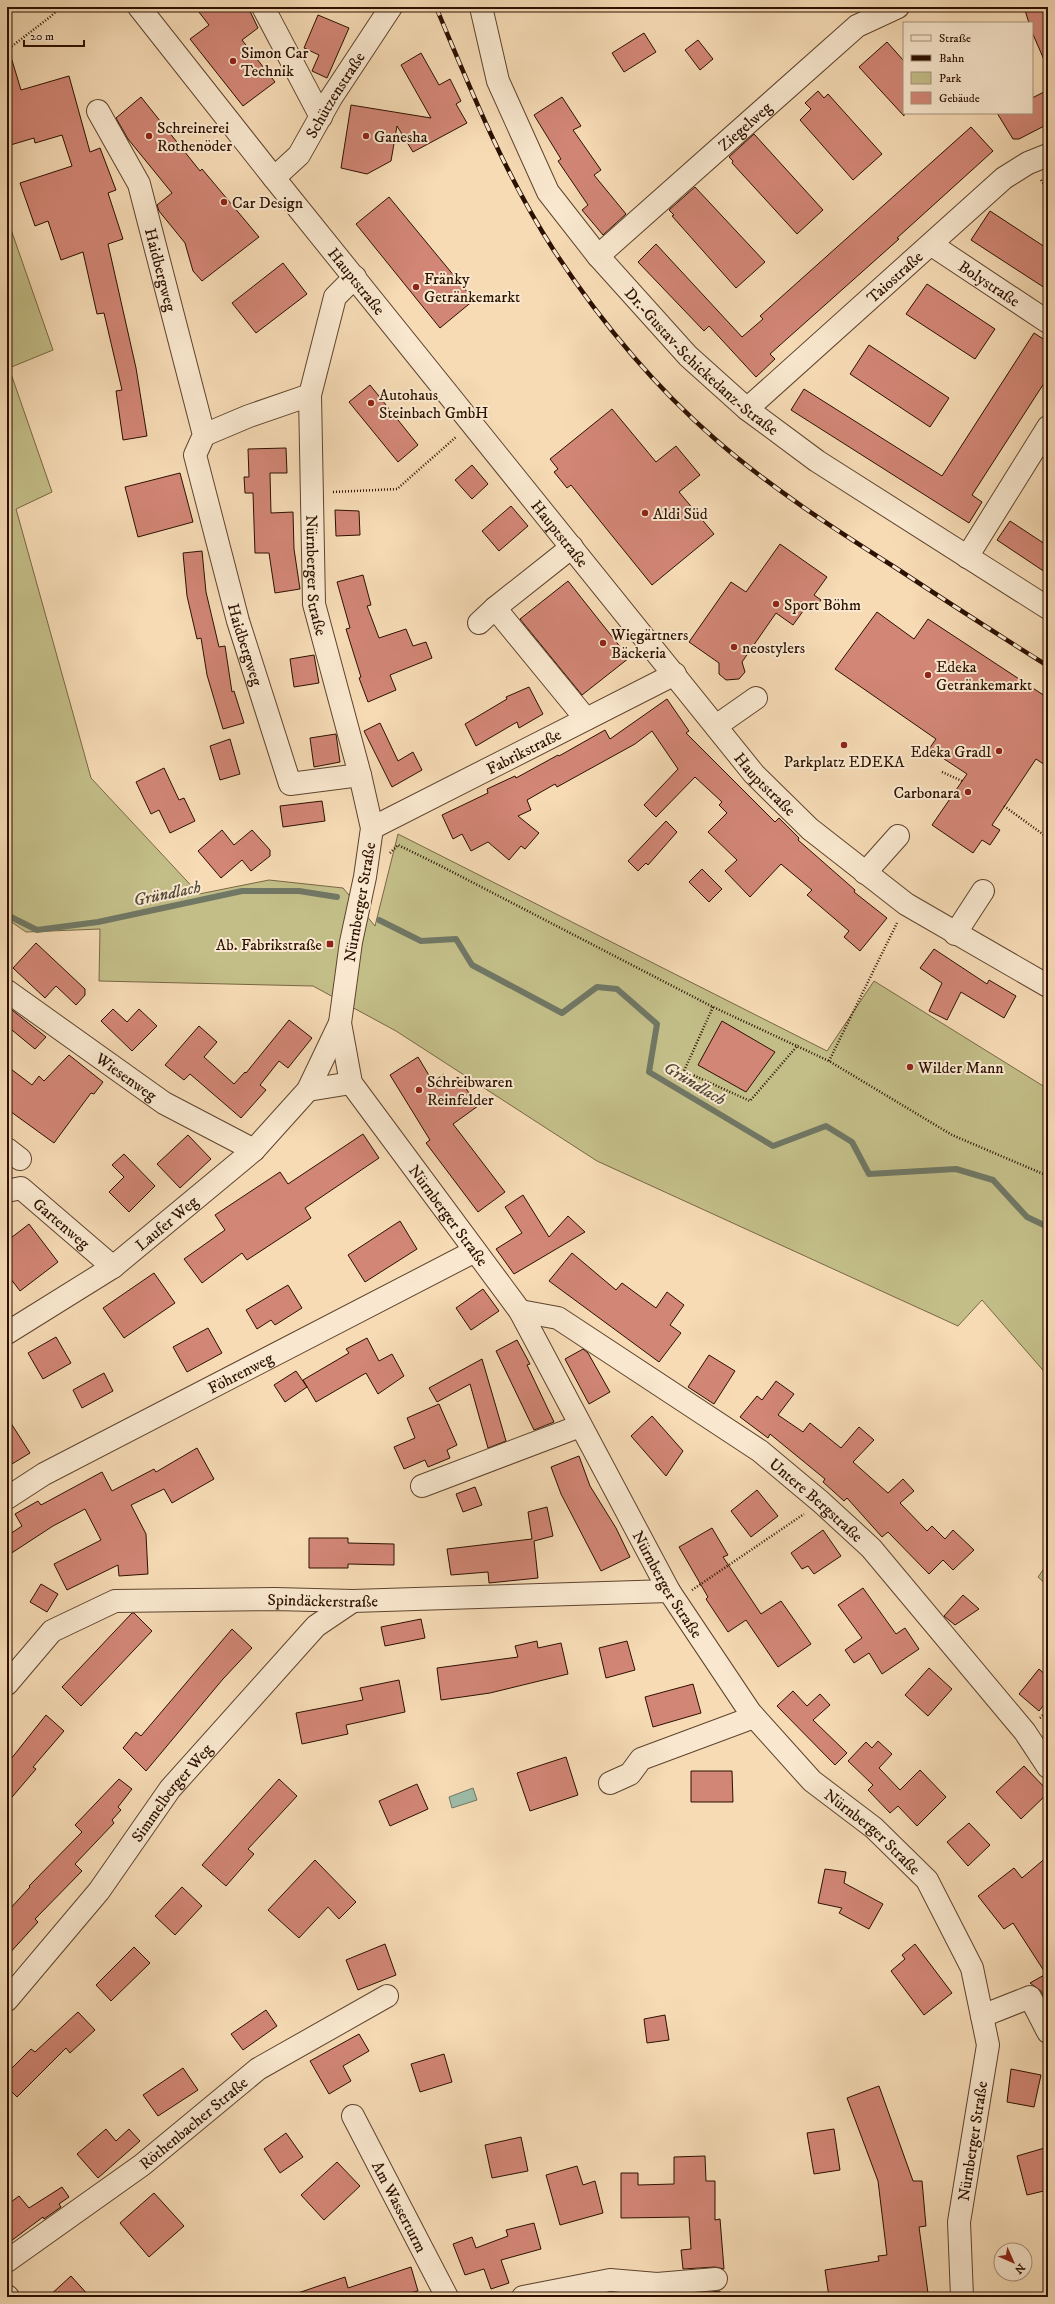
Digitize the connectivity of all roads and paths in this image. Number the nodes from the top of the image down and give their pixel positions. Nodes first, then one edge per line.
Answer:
1 (61, 7) edge
2 (139, 7) edge
3 (263, 7) edge
4 (391, 7) edge
5 (481, 7) edge
6 (898, 7) edge
7 (7, 50) edge
8 (98, 111) dead end
9 (320, 117) junction
10 (1048, 155) edge
11 (274, 178) junction
12 (932, 245) junction
13 (598, 256) junction
14 (354, 277) junction
15 (1048, 322) edge
16 (310, 395) junction
17 (747, 409) junction
18 (472, 423) junction
19 (1048, 427) edge
20 (204, 435) junction
21 (312, 493) junction
22 (572, 547) junction
23 (967, 556) junction
24 (495, 608) junction
25 (1048, 608) edge
26 (478, 623) dead end
27 (675, 674) junction
28 (756, 698) dead end
29 (586, 719) junction
30 (716, 726) junction
31 (942, 772) dead end
32 (360, 775) junction
33 (962, 781) dead end
34 (1004, 806) dead end
35 (372, 828) junction
36 (898, 836) dead end
37 (1048, 838) edge
38 (865, 873) junction
39 (366, 877) junction
40 (983, 891) dead end
41 (906, 904) junction
42 (955, 934) junction
43 (1048, 986) edge
44 (7, 991) edge
45 (713, 1007) junction
46 (340, 1023) junction
47 (798, 1045) junction
48 (829, 1061) junction
49 (351, 1082) junction
50 (308, 1090) junction
51 (254, 1150) junction
52 (1048, 1176) edge
53 (7, 1190) edge
54 (475, 1251) junction
55 (113, 1267) junction
56 (520, 1311) junction
57 (7, 1333) edge
58 (580, 1426) junction
59 (422, 1486) dead end
60 (7, 1498) edge
61 (799, 1518) dead end
62 (672, 1596) junction
63 (353, 1601) junction
64 (7, 1684) edge
65 (754, 1717) junction
66 (1048, 1767) edge
67 (610, 1783) dead end
68 (387, 1996) dead end
69 (7, 2000) edge
70 (982, 2016) junction
71 (1048, 2032) edge
72 (353, 2116) dead end
73 (7, 2261) edge
74 (716, 2279) dead end
75 (447, 2297) edge
76 (523, 2297) edge
77 (962, 2297) edge

1 - 7 path
2 - 11 street, Hauptstraße
3 - 9 street
4 - 9 street, Schützenstraße
5 - 13 street, Dr.-Gustav-Schickedanz-Straße
6 - 13 street, Ziegelweg
8 - 20 street, Haidbergweg
9 - 11 street, Schützenstraße
10 - 12 street, Taiostraße
11 - 14 street, Hauptstraße
12 - 15 street, Bolystraße
12 - 17 street, Taiostraße
13 - 17 street, Dr.-Gustav-Schickedanz-Straße
14 - 16 street, Nürnberger Straße
14 - 18 street, Hauptstraße
16 - 20 street
16 - 21 street, Nürnberger Straße
17 - 23 street, Dr.-Gustav-Schickedanz-Straße
18 - 21 path
18 - 22 street, Hauptstraße
19 - 23 street
20 - 32 street, Haidbergweg
21 - 32 street, Nürnberger Straße
22 - 24 street
22 - 27 street, Hauptstraße
23 - 25 street, Dr.-Gustav-Schickedanz-Straße
24 - 26 street
24 - 29 street
27 - 29 street, Fabrikstraße
27 - 30 street, Hauptstraße
28 - 30 street
29 - 35 street, Fabrikstraße
30 - 38 street, Hauptstraße
31 - 33 path
32 - 35 street, Nürnberger Straße
34 - 37 path
35 - 39 street, Nürnberger Straße
36 - 38 street
38 - 41 street, Hauptstraße
39 - 45 path
39 - 46 street, Nürnberger Straße
40 - 42 street
41 - 42 street, Hauptstraße
41 - 48 path
42 - 43 street, Hauptstraße
44 - 51 street, Wiesenweg
45 - 47 path
45 - 47 path
46 - 49 street, Nürnberger Straße
46 - 50 street, Laufer Weg
47 - 48 path
48 - 52 path
49 - 50 street
49 - 54 street, Nürnberger Straße
50 - 51 street, Laufer Weg
51 - 55 street, Laufer Weg
53 - 55 street, Gartenweg
54 - 56 street, Nürnberger Straße
54 - 60 street, Föhrenweg
55 - 57 street, Laufer Weg
56 - 58 street, Nürnberger Straße
56 - 66 street, Untere Bergstraße
58 - 59 street
58 - 62 street, Nürnberger Straße
61 - 62 path, Untere Bergstraße
62 - 63 street, Spindäckerstraße
62 - 65 street, Nürnberger Straße
63 - 64 street, Spindäckerstraße
63 - 69 street, Simmelberger Weg
65 - 67 street
65 - 70 street, Nürnberger Straße
68 - 73 street, Röthenbacher Straße
70 - 71 street
70 - 77 street, Nürnberger Straße
72 - 75 street, Am Wasserturm
74 - 76 street

